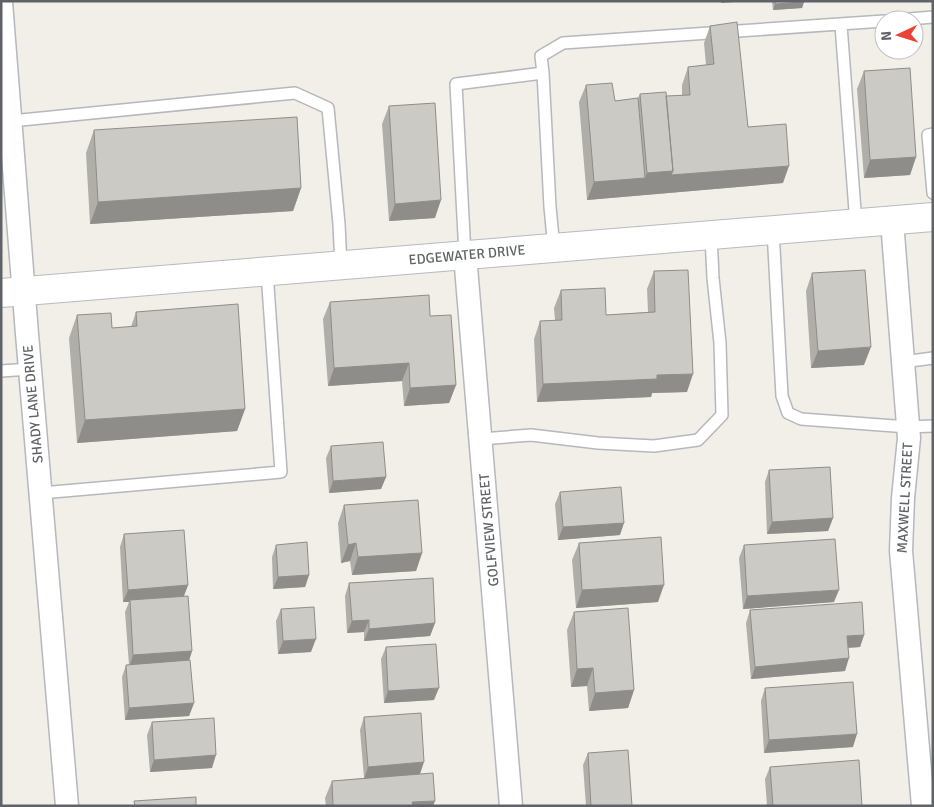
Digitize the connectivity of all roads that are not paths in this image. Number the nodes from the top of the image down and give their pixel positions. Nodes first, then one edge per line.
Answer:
1 (1, 2) edge
2 (874, 22) edge
3 (840, 25) junction
4 (544, 73) junction
5 (11, 121) junction
6 (933, 134) edge
7 (933, 193) edge
8 (933, 217) edge
9 (892, 221) junction
10 (856, 224) junction
11 (773, 230) junction
12 (710, 236) junction
13 (554, 248) junction
14 (465, 255) junction
15 (341, 266) junction
16 (266, 272) junction
17 (12, 292) edge
18 (933, 358) edge
19 (903, 362) junction
20 (30, 369) junction
21 (1, 371) edge
22 (933, 426) edge
23 (908, 427) junction
24 (481, 440) junction
25 (41, 493) junction
26 (67, 806) edge
27 (511, 806) edge
28 (923, 806) edge

1 - 5 street, SHADY LANE DRIVE
2 - 3 lane
3 - 4 lane
3 - 10 lane
4 - 13 lane
4 - 14 lane
5 - 15 lane
5 - 17 street, SHADY LANE DRIVE
6 - 7 lane
8 - 9 street, EDGEWATER DRIVE
9 - 10 street, EDGEWATER DRIVE
9 - 19 street, MAXWELL STREET
10 - 11 street, EDGEWATER DRIVE
11 - 12 street, EDGEWATER DRIVE
11 - 23 lane
12 - 13 street, EDGEWATER DRIVE
12 - 24 lane
13 - 14 street, EDGEWATER DRIVE
14 - 15 street, EDGEWATER DRIVE
14 - 24 street, GOLFVIEW STREET
15 - 16 street, EDGEWATER DRIVE
16 - 17 street, EDGEWATER DRIVE
16 - 25 lane
17 - 20 street, SHADY LANE DRIVE
18 - 19 lane
19 - 23 street, MAXWELL STREET
20 - 21 lane
20 - 25 street, SHADY LANE DRIVE
22 - 23 lane
23 - 28 street, MAXWELL STREET
24 - 27 street, GOLFVIEW STREET
25 - 26 street, SHADY LANE DRIVE

